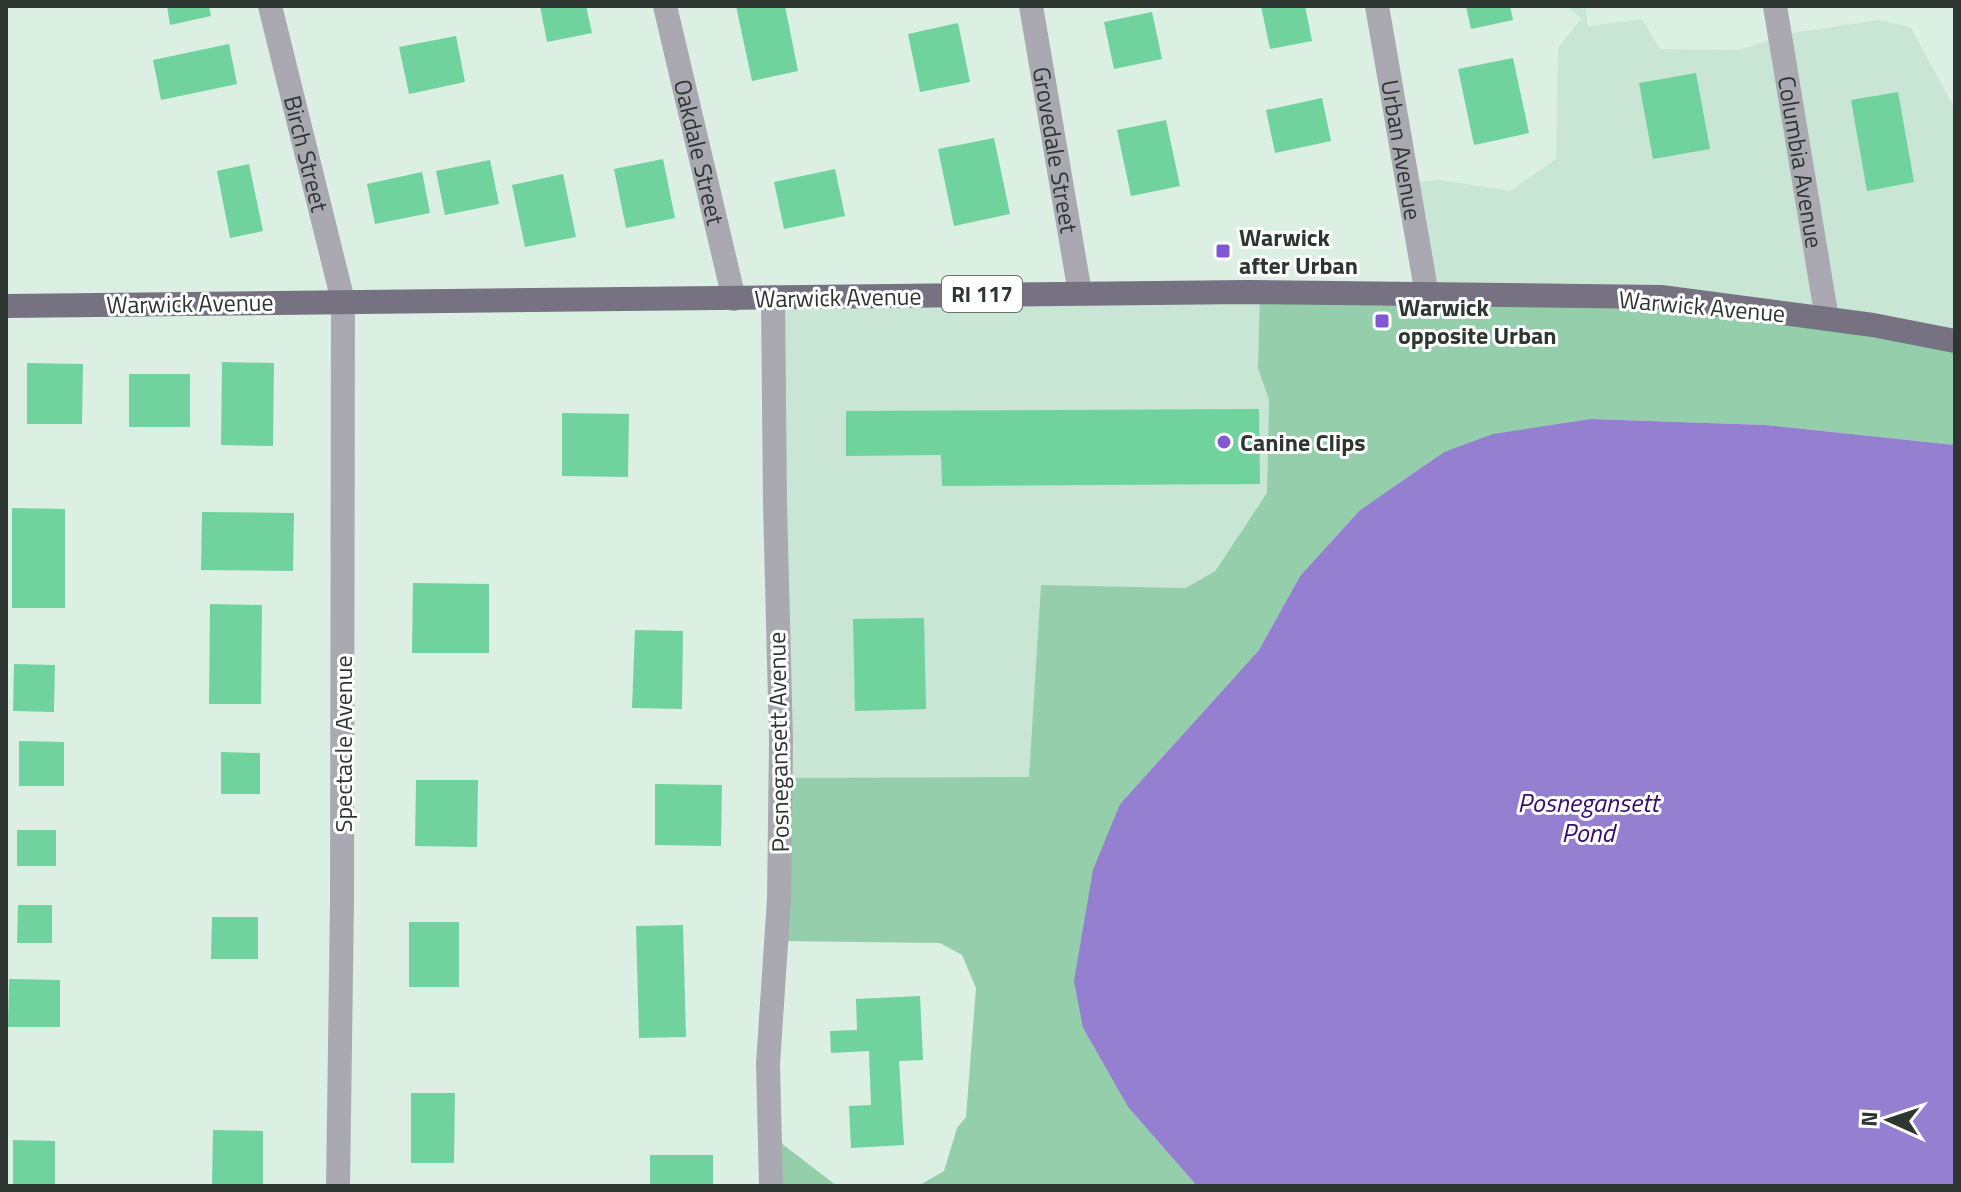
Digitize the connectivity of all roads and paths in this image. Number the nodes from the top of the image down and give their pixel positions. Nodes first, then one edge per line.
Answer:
1 (270, 6) edge
2 (665, 6) edge
3 (1031, 6) edge
4 (1377, 6) edge
5 (1775, 6) edge
6 (1080, 293) junction
7 (1427, 295) junction
8 (773, 297) junction
9 (734, 299) junction
10 (343, 301) junction
11 (6, 306) edge
12 (1827, 319) junction
13 (1955, 341) edge
14 (338, 1186) edge
15 (771, 1186) edge

1 - 10 street, Birch Street
2 - 9 street, Oakdale Street
3 - 6 street, Grovedale Street
4 - 7 street, Urban Avenue
5 - 12 street, Columbia Avenue
6 - 7 main road, Warwick Avenue / RI 117
6 - 8 main road, Warwick Avenue / RI 117
7 - 12 main road, Warwick Avenue / RI 117
8 - 9 main road, Warwick Avenue / RI 117
8 - 15 street, Posnegansett Avenue
9 - 10 main road, Warwick Avenue / RI 117
10 - 11 main road, Warwick Avenue / RI 117
10 - 14 street, Spectacle Avenue
12 - 13 main road, Warwick Avenue / RI 117

